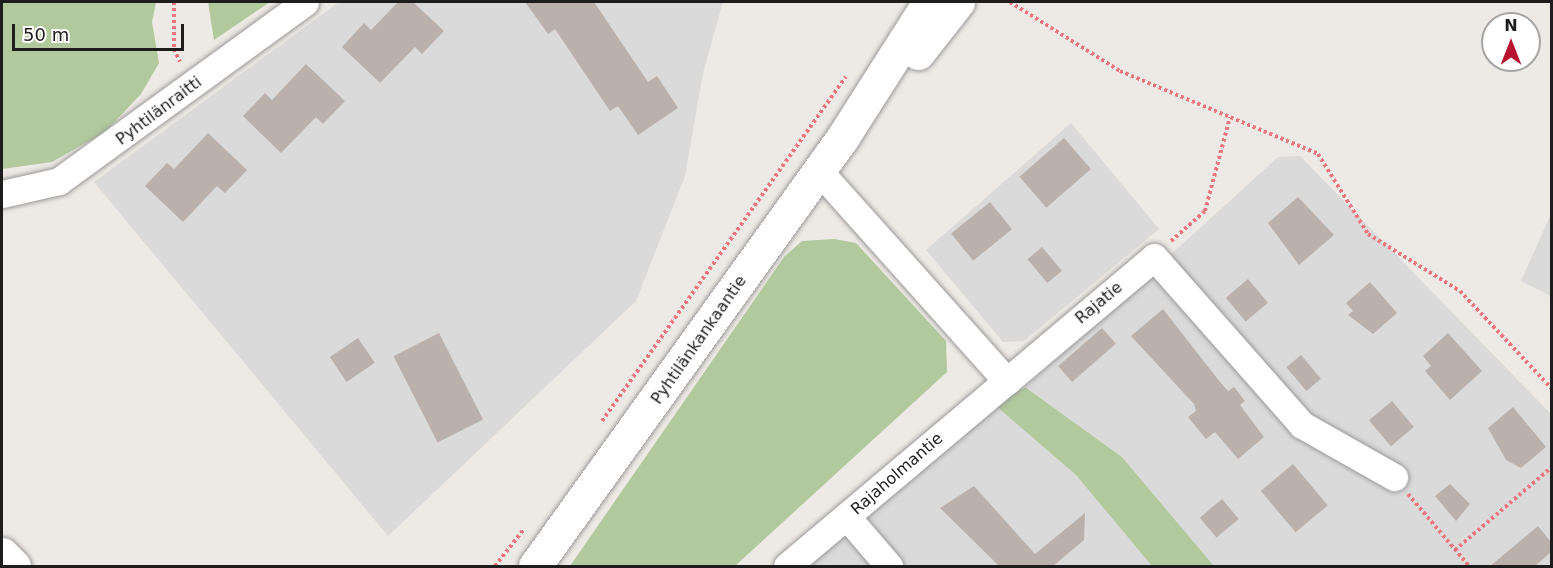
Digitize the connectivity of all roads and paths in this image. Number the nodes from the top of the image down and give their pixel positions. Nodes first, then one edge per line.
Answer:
1 (174, 2) edge
2 (305, 2) edge
3 (929, 2) edge
4 (958, 2) edge
5 (1010, 2) edge
6 (851, 69) dead end
7 (191, 87) junction
8 (1230, 117) junction
9 (843, 137) junction
10 (819, 171) junction
11 (2, 195) edge
12 (1154, 256) junction
13 (1007, 381) junction
14 (1551, 389) edge
15 (600, 424) dead end
16 (1551, 467) edge
17 (1394, 477) joint
18 (848, 517) junction
19 (532, 519) dead end
20 (1455, 550) junction
21 (2, 554) edge
22 (544, 559) edge
23 (14, 567) edge
24 (495, 567) edge
25 (787, 567) edge
26 (889, 567) edge
27 (1469, 567) edge

1 - 7 path
2 - 7 street, Pyhtilänraitti
3 - 9 street, Pyhtilänkankaantie
4 - 9 street, Pyhtilänkankaantie
5 - 8 path
6 - 15 path
7 - 11 street, Pyhtilänraitti
8 - 12 path
8 - 14 path
9 - 10 street, Pyhtilänkankaantie
10 - 13 street
10 - 22 street, Pyhtilänkankaantie
12 - 13 street, Rajatie
12 - 17 street
13 - 18 street, Rajaholmantie
16 - 20 path
17 - 20 path
18 - 25 street, Rajaholmantie
18 - 26 street
19 - 24 path
20 - 27 path
21 - 23 street

